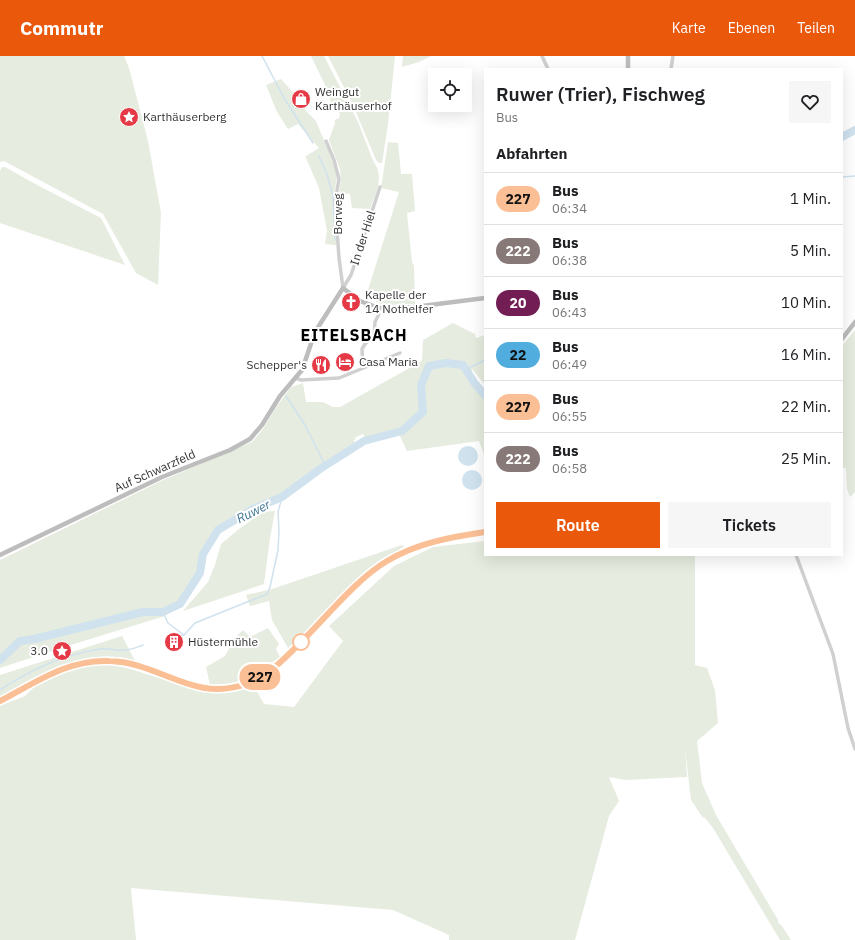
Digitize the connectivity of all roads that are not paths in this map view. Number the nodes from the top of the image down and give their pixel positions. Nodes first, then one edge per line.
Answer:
1 (542, 56) edge
2 (628, 56) edge
3 (673, 56) edge
4 (548, 68) edge
5 (628, 68) edge
6 (671, 68) edge
7 (326, 141) dead end
8 (380, 187) dead end
9 (343, 288) junction
10 (484, 298) edge
11 (379, 308) junction
12 (855, 322) edge
13 (843, 338) edge
14 (400, 354) dead end
15 (363, 368) junction
16 (295, 378) junction
17 (484, 532) edge
18 (0, 555) edge
19 (796, 556) edge
20 (0, 701) edge
21 (855, 749) edge

1 - 4 street
2 - 5 street
3 - 6 street
7 - 9 street, Borweg
8 - 9 street, In der Hiel
9 - 11 street
9 - 16 street, Auf Schwarzfeld
10 - 11 street
11 - 15 street
12 - 13 street
14 - 15 street
15 - 16 street
16 - 18 street, Auf Schwarzfeld
17 - 20 street
19 - 21 street

